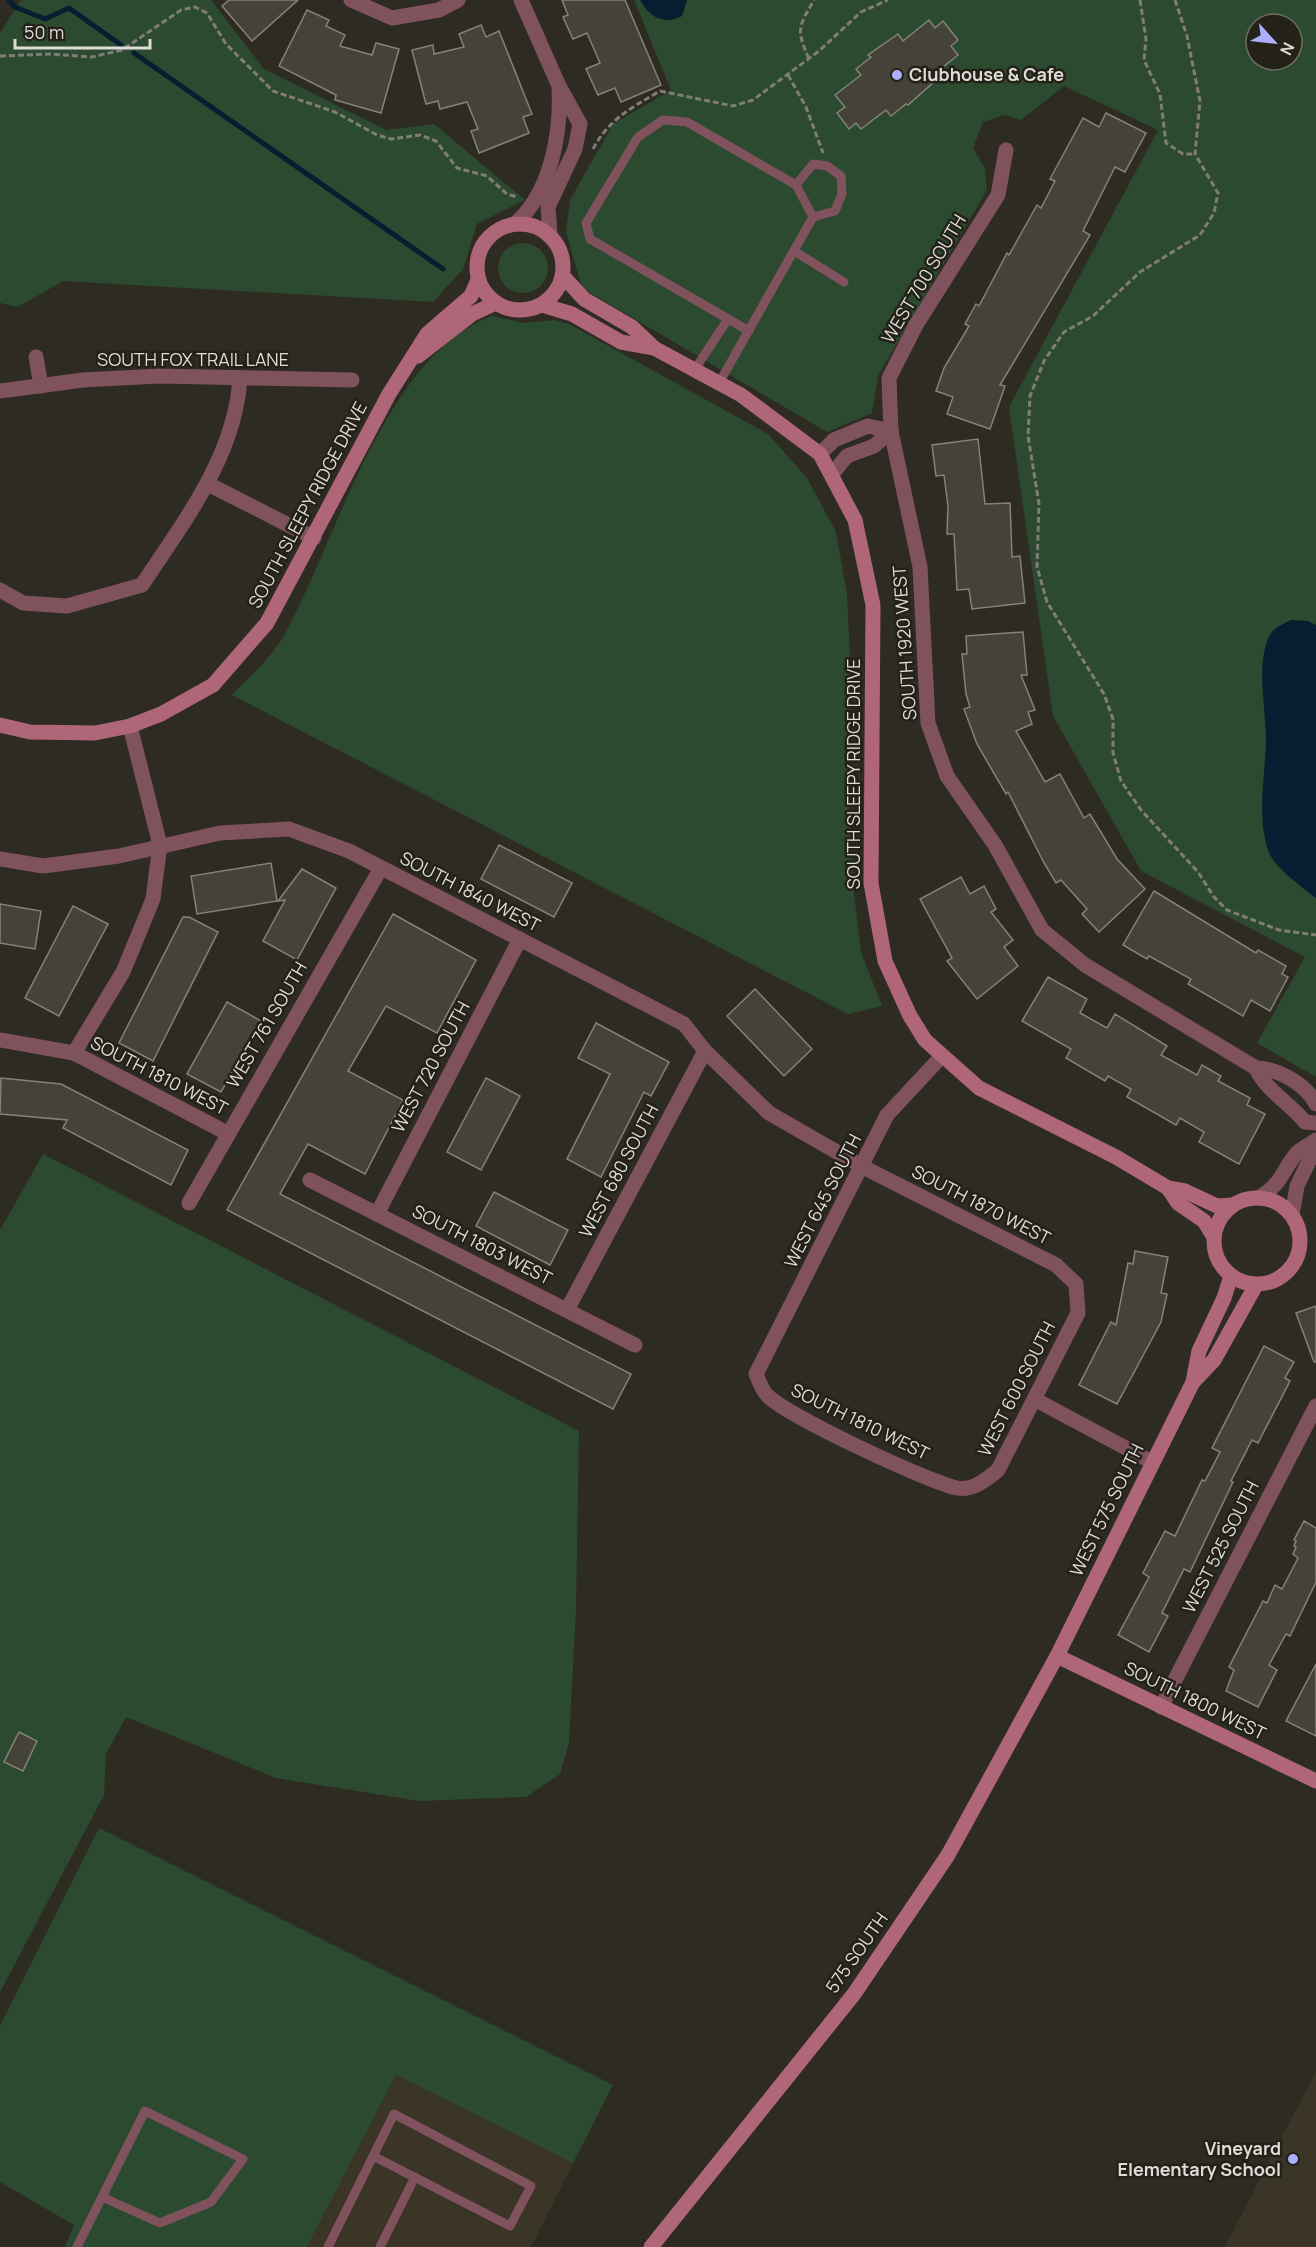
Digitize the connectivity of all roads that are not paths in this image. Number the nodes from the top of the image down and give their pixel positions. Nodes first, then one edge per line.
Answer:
1 (351, 0) edge
2 (458, 0) edge
3 (521, 0) edge
4 (559, 86) junction
5 (1006, 150) dead end
6 (796, 185) junction
7 (813, 217) junction
8 (516, 224) junction
9 (550, 234) junction
10 (794, 251) junction
11 (563, 276) junction
12 (478, 280) junction
13 (844, 282) dead end
14 (496, 303) junction
15 (542, 305) junction
16 (728, 319) junction
17 (749, 331) junction
18 (654, 348) junction
19 (36, 357) dead end
20 (413, 359) junction
21 (695, 369) junction
22 (240, 378) junction
23 (352, 380) dead end
24 (719, 383) junction
25 (41, 386) junction
26 (0, 391) edge
27 (891, 431) junction
28 (820, 454) junction
29 (832, 474) junction
30 (208, 484) junction
31 (314, 538) junction
32 (0, 590) edge
33 (0, 725) edge
34 (130, 726) junction
35 (160, 845) junction
36 (0, 859) edge
37 (381, 868) junction
38 (520, 939) junction
39 (0, 1040) edge
40 (705, 1051) junction
41 (74, 1053) junction
42 (941, 1057) junction
43 (1256, 1068) junction
44 (1316, 1104) edge
45 (1316, 1123) edge
46 (227, 1133) junction
47 (1314, 1142) edge
48 (863, 1167) junction
49 (310, 1180) dead end
50 (1168, 1188) junction
51 (1258, 1198) junction
52 (189, 1203) dead end
53 (1233, 1205) junction
54 (376, 1214) junction
55 (1292, 1215) junction
56 (1214, 1237) junction
57 (1231, 1276) junction
58 (1076, 1284) joint
59 (1256, 1285) junction
60 (567, 1310) junction
61 (635, 1345) dead end
62 (756, 1374) joint
63 (1193, 1382) junction
64 (1036, 1400) junction
65 (1316, 1406) edge
66 (1152, 1462) junction
67 (959, 1489) joint
68 (1057, 1656) junction
69 (1161, 1707) junction
70 (1316, 1781) edge
71 (373, 2156) junction
72 (415, 2177) junction
73 (102, 2197) junction
74 (77, 2247) edge
75 (328, 2247) edge
76 (380, 2247) edge
77 (651, 2247) edge

1 - 2 street
3 - 4 street
4 - 8 street
4 - 9 street
5 - 27 street, WEST 700 SOUTH
6 - 7 lane
6 - 7 lane
6 - 16 lane
7 - 10 lane
8 - 9 street
8 - 12 street
9 - 11 street
10 - 13 lane
10 - 17 lane
11 - 15 street
11 - 18 street, SOUTH SLEEPY RIDGE DRIVE
12 - 14 street
12 - 20 street, SOUTH SLEEPY RIDGE DRIVE
14 - 15 street
14 - 20 street, SOUTH SLEEPY RIDGE DRIVE
15 - 18 street, SOUTH SLEEPY RIDGE DRIVE
16 - 17 lane
16 - 21 lane
17 - 24 lane
18 - 21 street, SOUTH SLEEPY RIDGE DRIVE
19 - 25 street
20 - 31 street, SOUTH SLEEPY RIDGE DRIVE
21 - 24 street, SOUTH SLEEPY RIDGE DRIVE
22 - 23 street, SOUTH FOX TRAIL LANE
22 - 25 street, SOUTH FOX TRAIL LANE
22 - 30 street
24 - 28 street, SOUTH SLEEPY RIDGE DRIVE
25 - 26 street, SOUTH FOX TRAIL LANE
27 - 28 street
27 - 29 street
27 - 43 street, SOUTH 1920 WEST
28 - 29 street, SOUTH SLEEPY RIDGE DRIVE
29 - 42 street, SOUTH SLEEPY RIDGE DRIVE
30 - 31 street
30 - 32 street
31 - 34 street, SOUTH SLEEPY RIDGE DRIVE
33 - 34 street, SOUTH SLEEPY RIDGE DRIVE
34 - 35 street
35 - 36 street, SOUTH 1840 WEST
35 - 37 street, SOUTH 1840 WEST
35 - 41 street
37 - 38 street, SOUTH 1840 WEST
37 - 46 street, WEST 761 SOUTH
38 - 40 street, SOUTH 1840 WEST
38 - 54 street, WEST 720 SOUTH
39 - 41 street, SOUTH 1810 WEST
40 - 48 street, SOUTH 1840 WEST
40 - 60 street, WEST 680 SOUTH
41 - 46 street, SOUTH 1810 WEST
42 - 48 street, WEST 645 SOUTH
42 - 50 street, SOUTH SLEEPY RIDGE DRIVE
43 - 44 street, SOUTH 1920 WEST
43 - 45 street, SOUTH 1920 WEST
46 - 52 street, WEST 761 SOUTH
47 - 51 street
47 - 55 street
48 - 58 street, SOUTH 1870 WEST
48 - 62 street, WEST 645 SOUTH
49 - 54 street, SOUTH 1803 WEST
50 - 53 street, SOUTH SLEEPY RIDGE DRIVE
50 - 56 street, SOUTH SLEEPY RIDGE DRIVE
51 - 53 street
51 - 55 street
53 - 56 street
54 - 60 street, SOUTH 1803 WEST
55 - 59 street
56 - 57 street
57 - 59 street
57 - 63 street, WEST 575 SOUTH
58 - 64 street, WEST 600 SOUTH
59 - 63 street, WEST 575 SOUTH
60 - 61 street, SOUTH 1803 WEST
62 - 67 street, SOUTH 1810 WEST
63 - 66 street, WEST 575 SOUTH
64 - 66 street
64 - 67 street, WEST 600 SOUTH
65 - 69 street, WEST 525 SOUTH
66 - 68 street, WEST 575 SOUTH
68 - 69 street, SOUTH 1800 WEST
68 - 77 street, 575 SOUTH
69 - 70 street, SOUTH 1800 WEST
71 - 72 lane
71 - 72 lane
71 - 75 lane
72 - 76 lane
73 - 73 lane
73 - 74 lane

